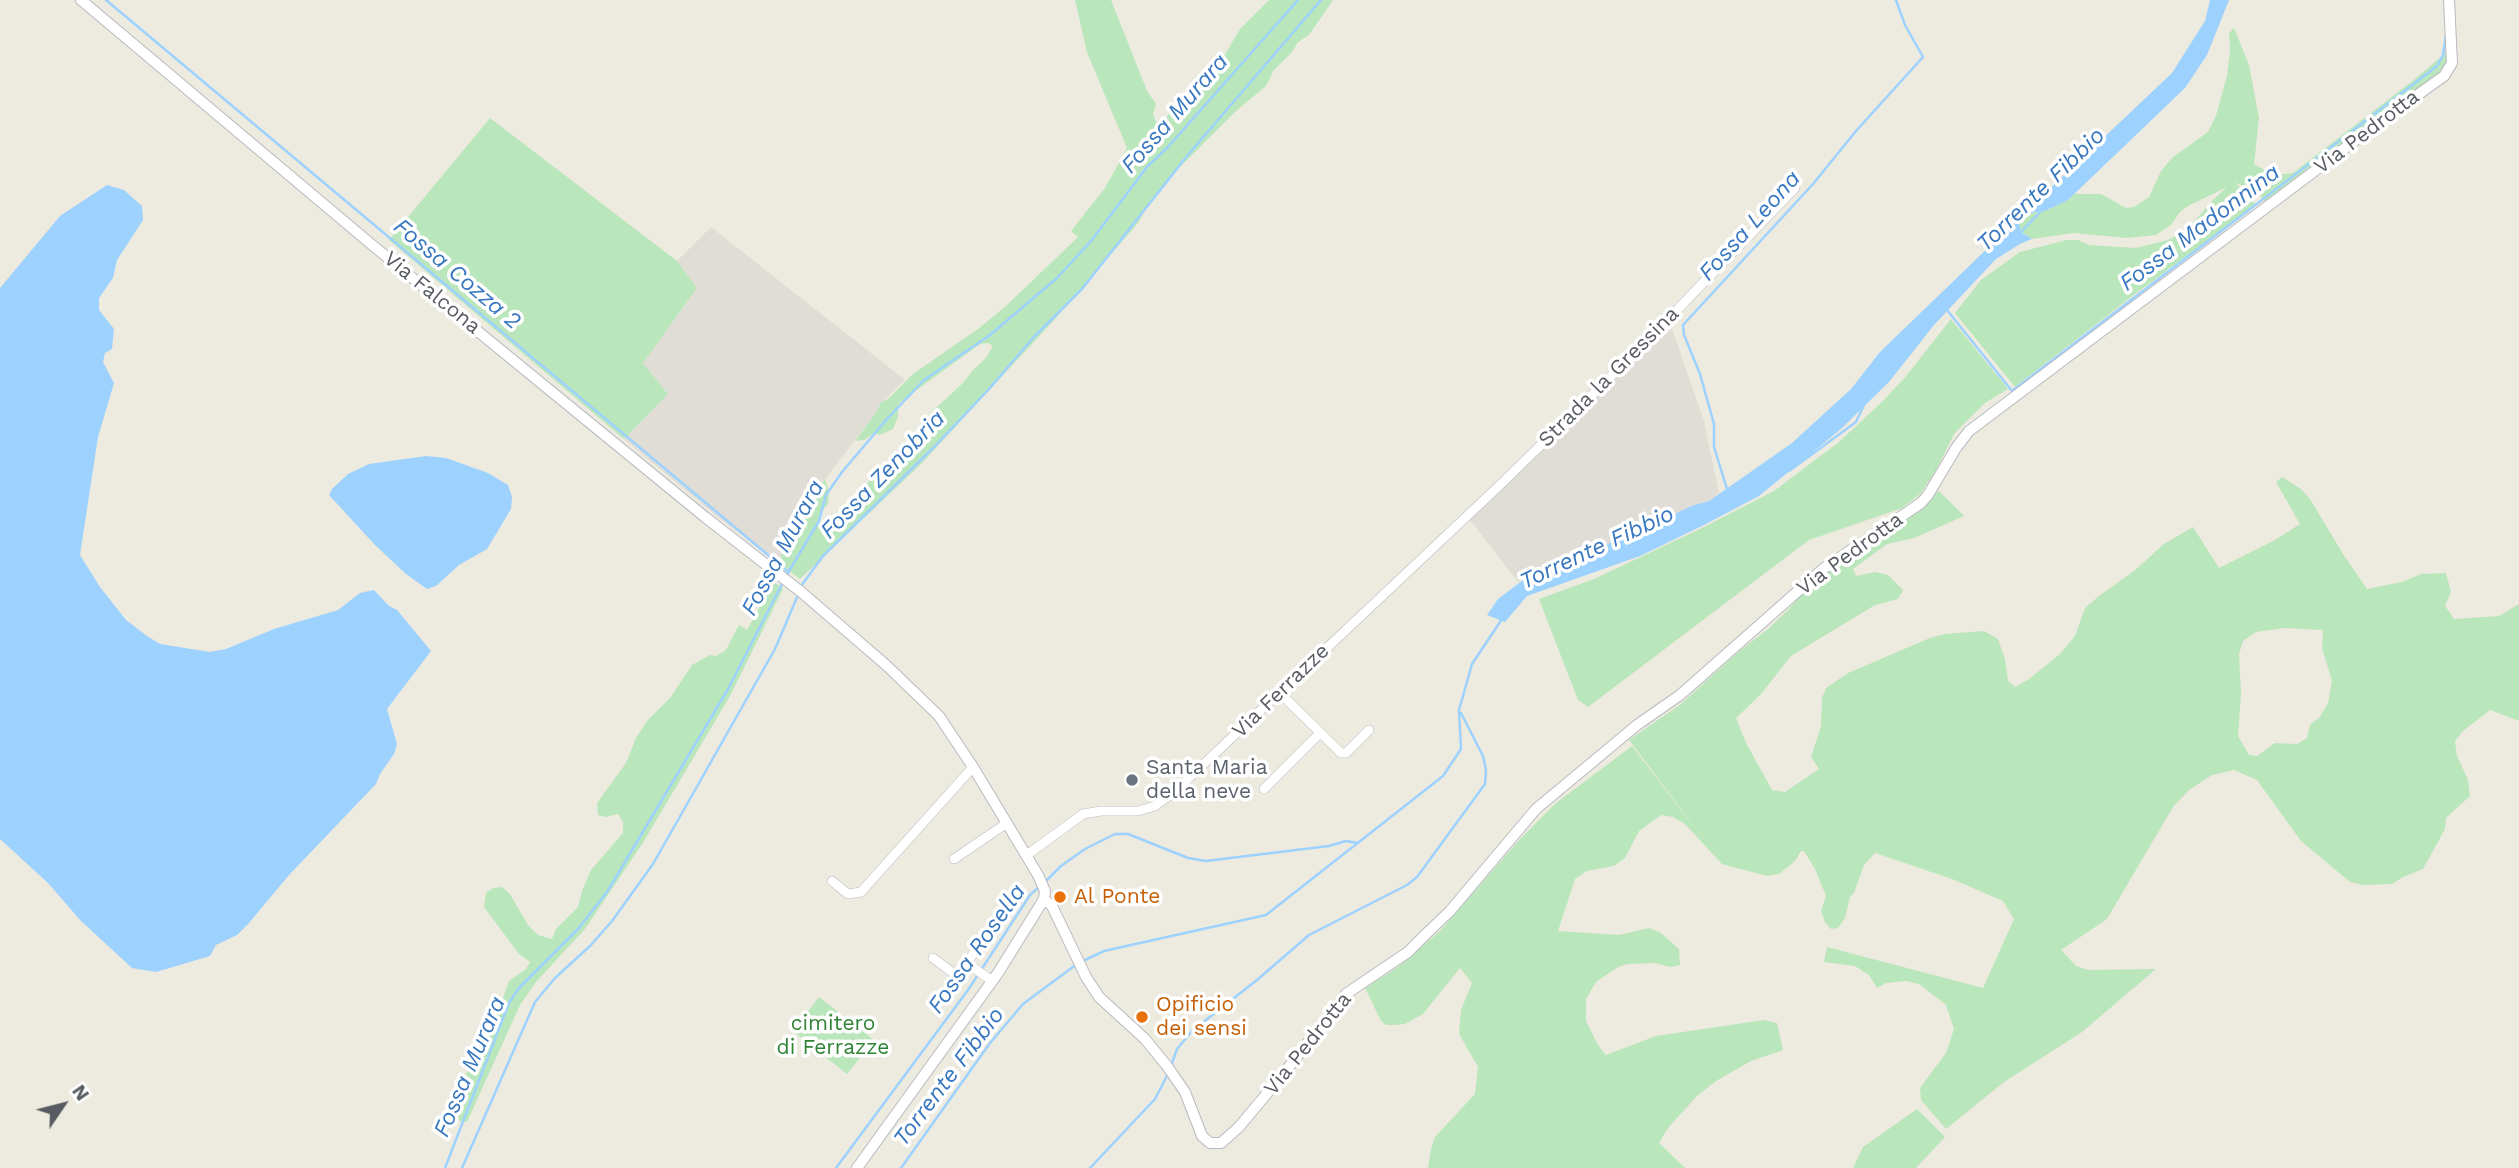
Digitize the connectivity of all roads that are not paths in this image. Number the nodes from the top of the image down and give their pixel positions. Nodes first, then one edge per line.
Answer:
1 (81, 0) edge
2 (2449, 0) edge
3 (1795, 188) dead end
4 (1417, 561) joint
5 (1279, 692) junction
6 (1369, 730) dead end
7 (1320, 733) junction
8 (972, 767) junction
9 (1264, 789) dead end
10 (1007, 823) junction
11 (1027, 855) junction
12 (954, 859) dead end
13 (832, 881) dead end
14 (1045, 895) junction
15 (977, 948) dead end
16 (933, 958) dead end
17 (970, 965) junction
18 (988, 978) junction
19 (857, 1168) edge

1 - 8 street, Via Falcona
2 - 14 street, Via Pedrotta
3 - 4 street, Strada la Gressina
4 - 5 street, Via Ferrazze
5 - 7 street
5 - 11 street, Via Ferrazze
6 - 7 street
7 - 9 street
8 - 10 street
8 - 13 street
10 - 11 street
10 - 12 street
11 - 14 street
14 - 18 street
15 - 17 street
16 - 17 street
17 - 18 street
18 - 19 street

